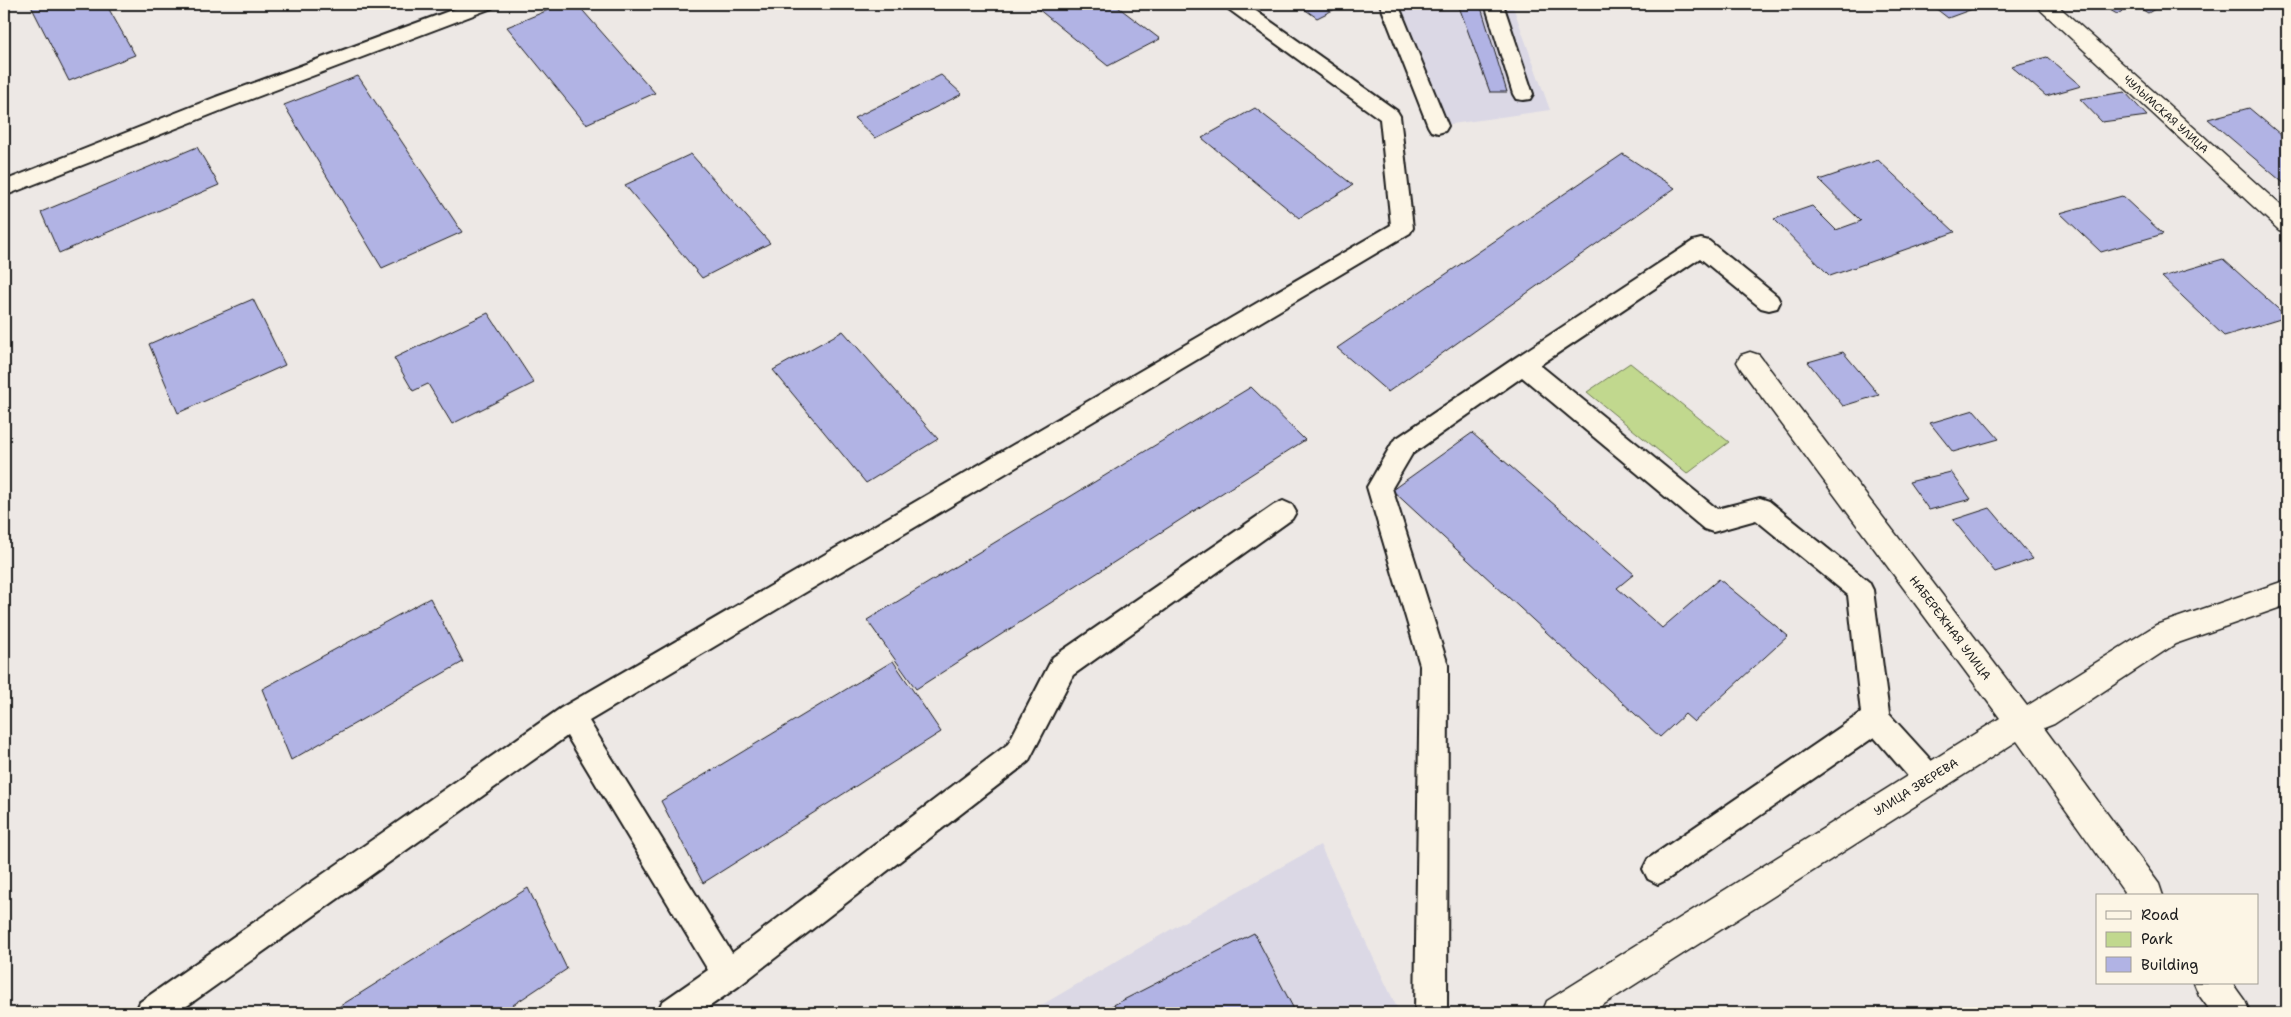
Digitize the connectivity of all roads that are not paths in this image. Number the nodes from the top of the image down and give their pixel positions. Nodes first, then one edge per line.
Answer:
1 (485, 4) edge
2 (1234, 4) edge
3 (1389, 4) edge
4 (1494, 4) edge
5 (2044, 4) edge
6 (1523, 94) dead end
7 (1438, 126) dead end
8 (4, 189) edge
9 (2287, 224) edge
10 (1768, 302) dead end
11 (1750, 362) dead end
12 (1524, 364) junction
13 (1283, 512) dead end
14 (2287, 593) edge
15 (571, 717) junction
16 (1876, 719) junction
17 (2021, 722) junction
18 (1928, 779) junction
19 (1658, 869) dead end
20 (2146, 894) edge
21 (728, 975) junction
22 (2212, 984) edge
23 (151, 1013) edge
24 (672, 1013) edge
25 (1431, 1013) edge
26 (1559, 1013) edge
27 (2233, 1013) edge

1 - 8 lane
2 - 15 lane
3 - 7 lane
4 - 6 lane
5 - 9 street, ЧУЛЫМСКАЯ УЛИЦА
10 - 12 lane
11 - 17 street, НАБЕРЕЖНАЯ УЛИЦА
12 - 16 lane
12 - 25 lane
13 - 21 lane
14 - 17 street, УЛИЦА ЗВЕРЕВА
15 - 21 lane
15 - 23 lane
16 - 18 lane
16 - 19 lane
17 - 18 street, УЛИЦА ЗВЕРЕВА
17 - 20 street, НАБЕРЕЖНАЯ УЛИЦА
18 - 26 street, УЛИЦА ЗВЕРЕВА
21 - 24 lane
22 - 27 street

